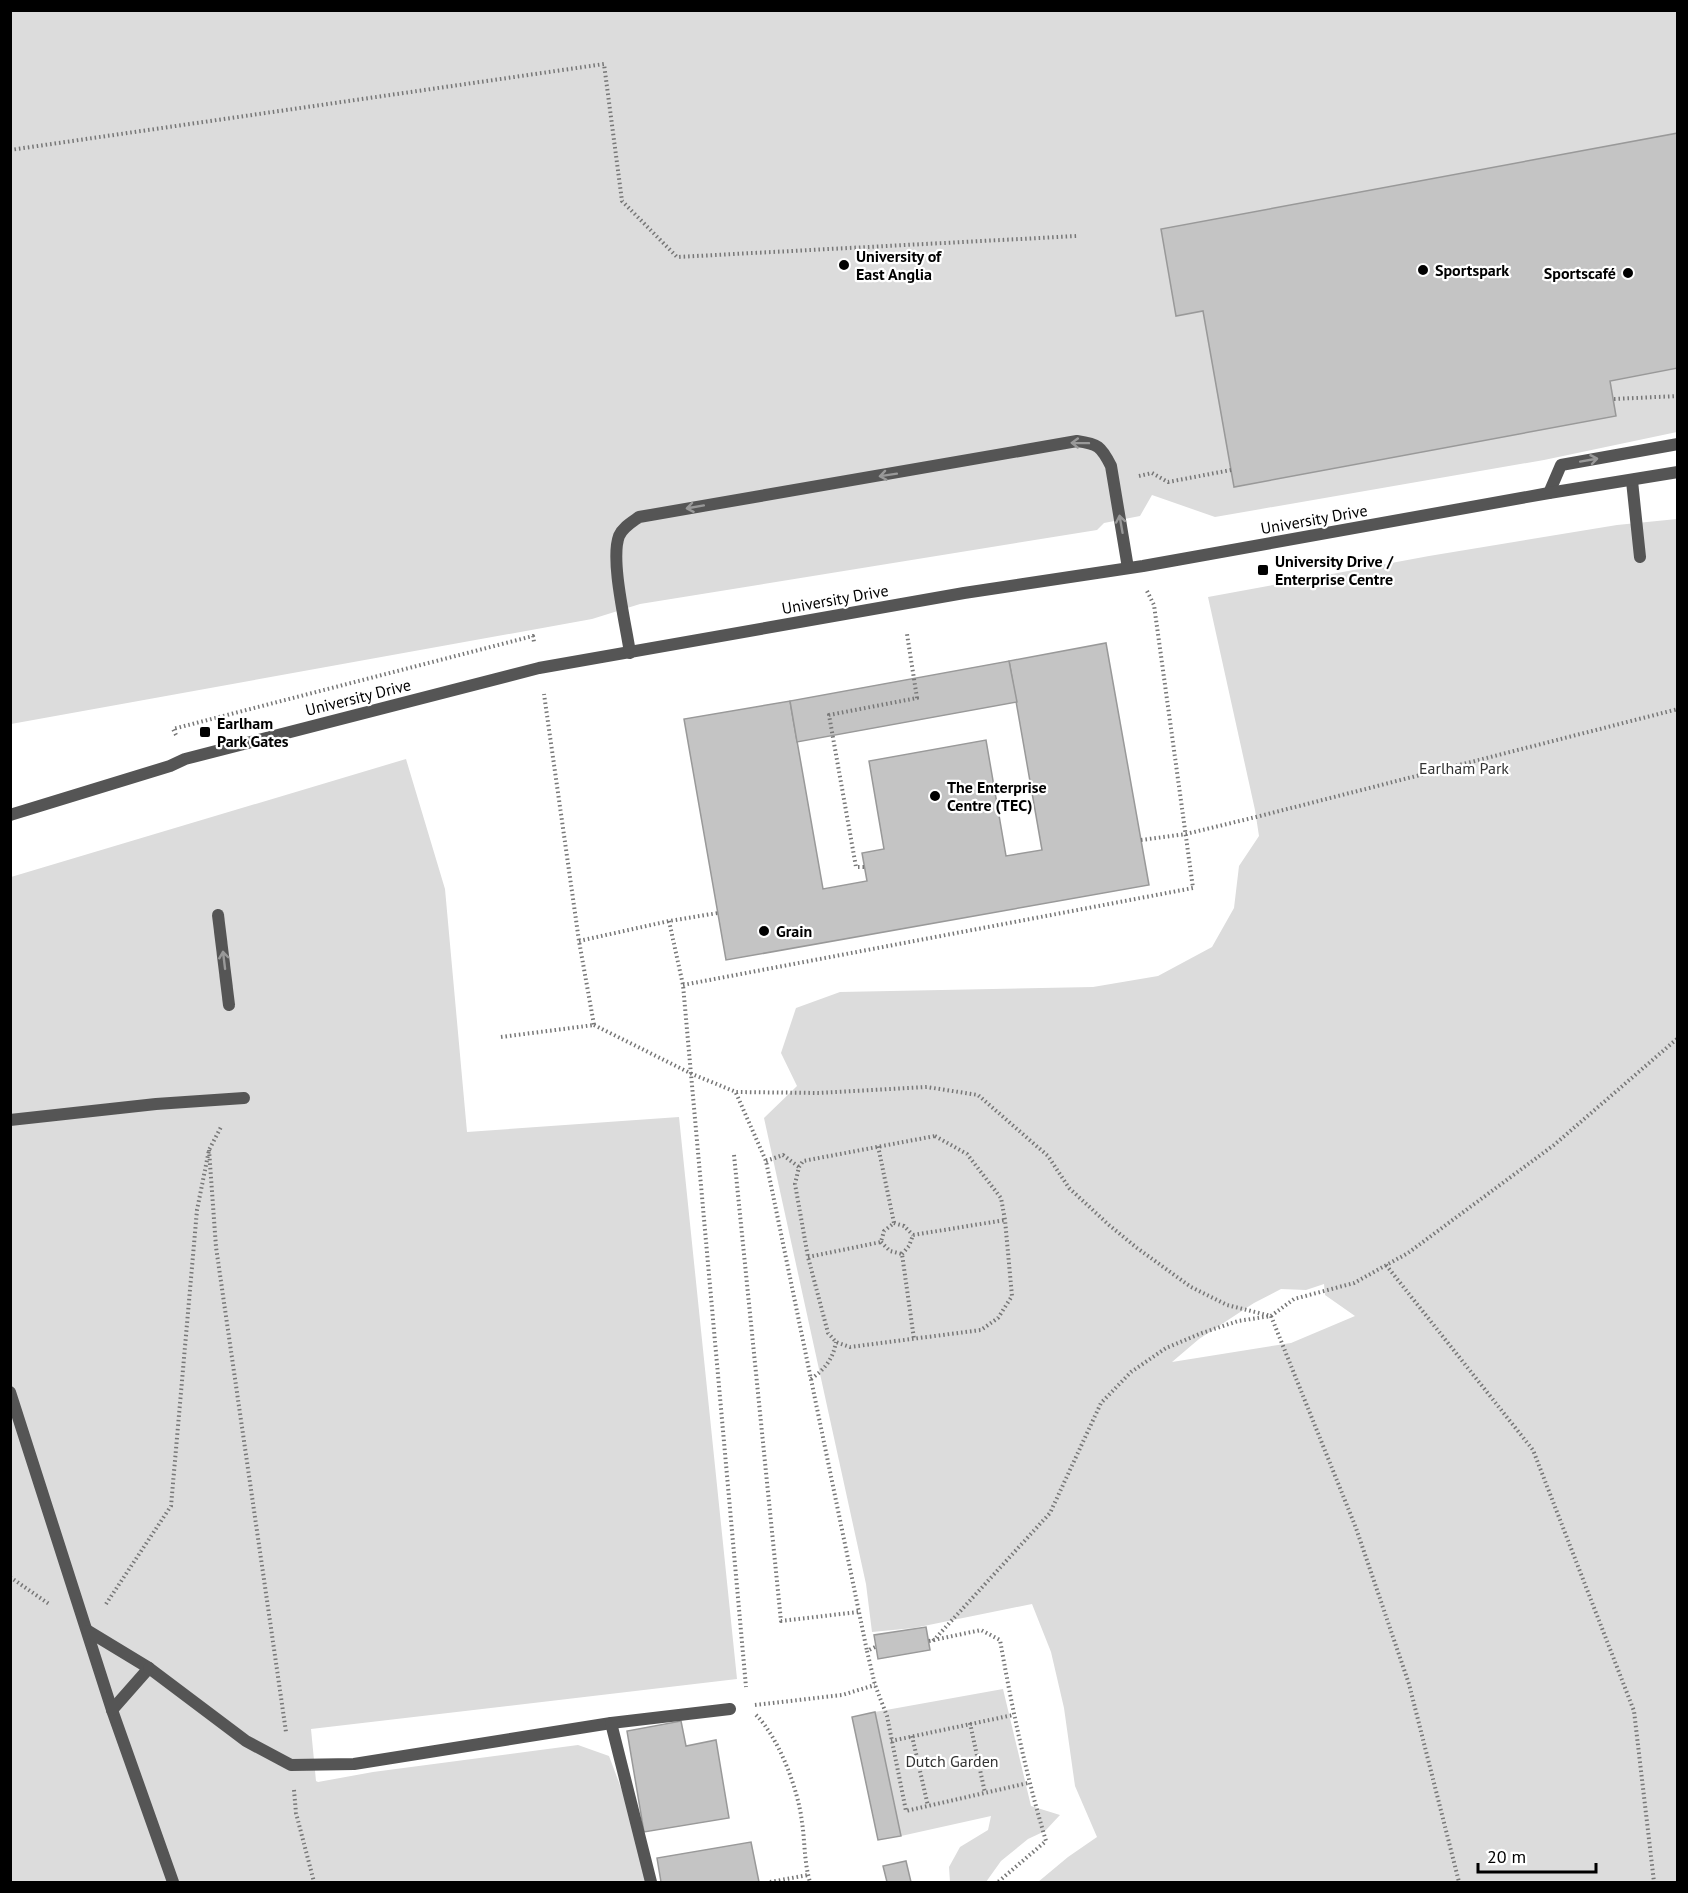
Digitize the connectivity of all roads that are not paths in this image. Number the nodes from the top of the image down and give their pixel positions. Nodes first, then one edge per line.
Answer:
1 (1677, 444) edge
2 (1677, 472) edge
3 (1632, 481) junction
4 (1549, 493) junction
5 (1640, 557) dead end
6 (1128, 568) junction
7 (630, 653) junction
8 (10, 815) edge
9 (219, 915) dead end
10 (229, 1005) dead end
11 (244, 1098) road end
12 (10, 1120) edge
13 (10, 1392) edge
14 (88, 1631) junction
15 (149, 1668) junction
16 (730, 1709) road end
17 (112, 1710) junction
18 (611, 1724) junction
19 (172, 1882) edge
20 (651, 1882) edge

4 -> 1 lane
2 - 3 lane, University Drive
3 - 4 lane, University Drive
3 - 5 lane
4 - 6 lane, University Drive
6 - 7 lane, University Drive
6 -> 7 lane
7 - 8 lane, University Drive
10 -> 9 lane
11 - 12 lane
13 - 14 lane
14 - 15 lane
14 - 17 lane
15 - 17 lane
15 - 18 lane
16 - 18 lane
17 - 19 lane
18 - 20 lane

